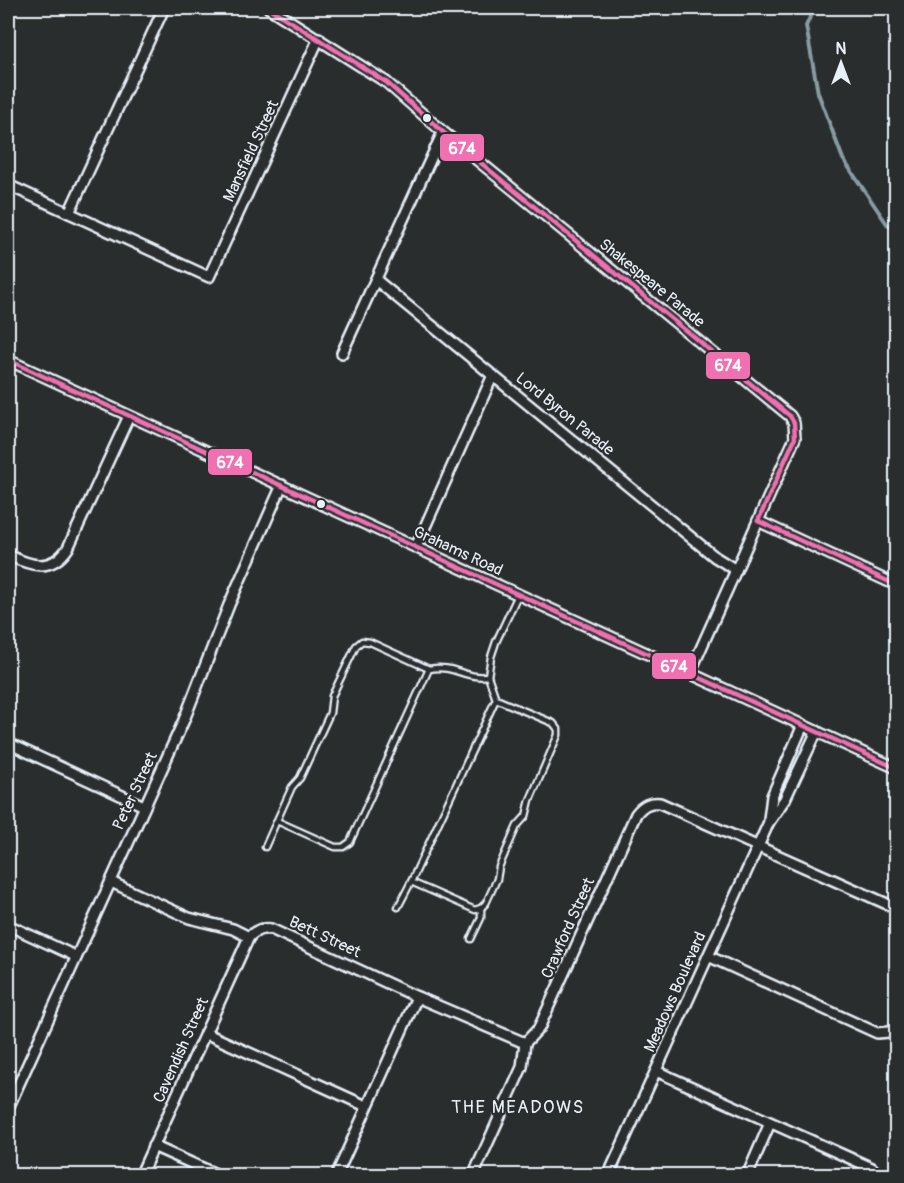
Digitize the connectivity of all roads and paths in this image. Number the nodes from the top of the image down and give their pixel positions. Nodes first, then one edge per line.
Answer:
1 (164, 8) edge
2 (269, 8) edge
3 (319, 38) junction
4 (443, 132) junction
5 (8, 185) edge
6 (69, 213) junction
7 (376, 280) junction
8 (342, 353) dead end
9 (8, 360) edge
10 (493, 375) junction
11 (129, 416) junction
12 (282, 485) junction
13 (758, 521) junction
14 (416, 547) junction
15 (8, 555) edge
16 (736, 570) junction
17 (897, 585) edge
18 (518, 595) junction
19 (429, 669) junction
20 (690, 673) junction
21 (488, 676) junction
22 (496, 699) junction
23 (803, 725) junction
24 (817, 731) junction
25 (8, 743) edge
26 (897, 768) edge
27 (144, 806) junction
28 (277, 821) junction
29 (769, 822) junction
30 (265, 846) dead end
31 (758, 846) junction
32 (111, 882) junction
33 (411, 882) junction
34 (399, 907) dead end
35 (481, 908) junction
36 (897, 908) edge
37 (8, 925) edge
38 (249, 936) junction
39 (471, 939) dead end
40 (75, 956) junction
41 (708, 956) junction
42 (417, 997) junction
43 (897, 1028) edge
44 (205, 1034) junction
45 (525, 1043) junction
46 (656, 1071) junction
47 (366, 1106) junction
48 (8, 1108) edge
49 (770, 1124) junction
50 (153, 1146) junction
51 (140, 1176) edge
52 (220, 1176) edge
53 (336, 1176) edge
54 (473, 1176) edge
55 (609, 1176) edge
56 (747, 1176) edge
57 (879, 1176) edge

1 - 6 street
2 - 3 street, Shakespeare Parade
3 - 4 street, Shakespeare Parade
3 - 6 street, Mansfield Street
4 - 7 street
4 - 13 street, Shakespeare Parade
5 - 6 street
7 - 8 street
7 - 10 street, Lord Byron Parade
9 - 11 street, Grahams Road
10 - 14 street
10 - 16 street, Lord Byron Parade
11 - 12 street, Grahams Road
11 - 15 street
12 - 14 street, Grahams Road
12 - 27 street, Peter Street
13 - 16 street, Shakespeare Parade
13 - 17 street
14 - 18 street, Grahams Road
16 - 20 street, Shakespeare Parade
18 - 20 street, Grahams Road
18 - 21 lane
19 - 21 lane
19 - 28 lane
19 - 28 lane
20 - 23 street, Grahams Road
21 - 22 lane
22 - 33 lane
22 - 35 lane
23 - 24 street, Grahams Road
23 - 29 street, Meadows Boulevard
24 - 26 street, Grahams Road
24 - 29 street, Meadows Boulevard
25 - 27 street
27 - 32 street, Peter Street
28 - 30 lane
29 - 31 street, Meadows Boulevard
31 - 36 street
31 - 41 street, Meadows Boulevard
31 - 45 street, Crawford Street
32 - 38 street, Bett Street
32 - 40 street, Peter Street
33 - 34 lane
33 - 35 lane
35 - 39 lane
37 - 40 street
38 - 42 street, Bett Street
38 - 44 street, Cavendish Street
40 - 48 street, Peter Street
41 - 43 street
41 - 46 street, Meadows Boulevard
42 - 45 street, Bett Street
42 - 47 street
44 - 47 street
44 - 50 street, Cavendish Street
45 - 54 street, Crawford Street
46 - 49 street
46 - 55 street, Meadows Boulevard
47 - 53 street
49 - 56 street
49 - 57 street
50 - 51 street, Cavendish Street
50 - 52 street

